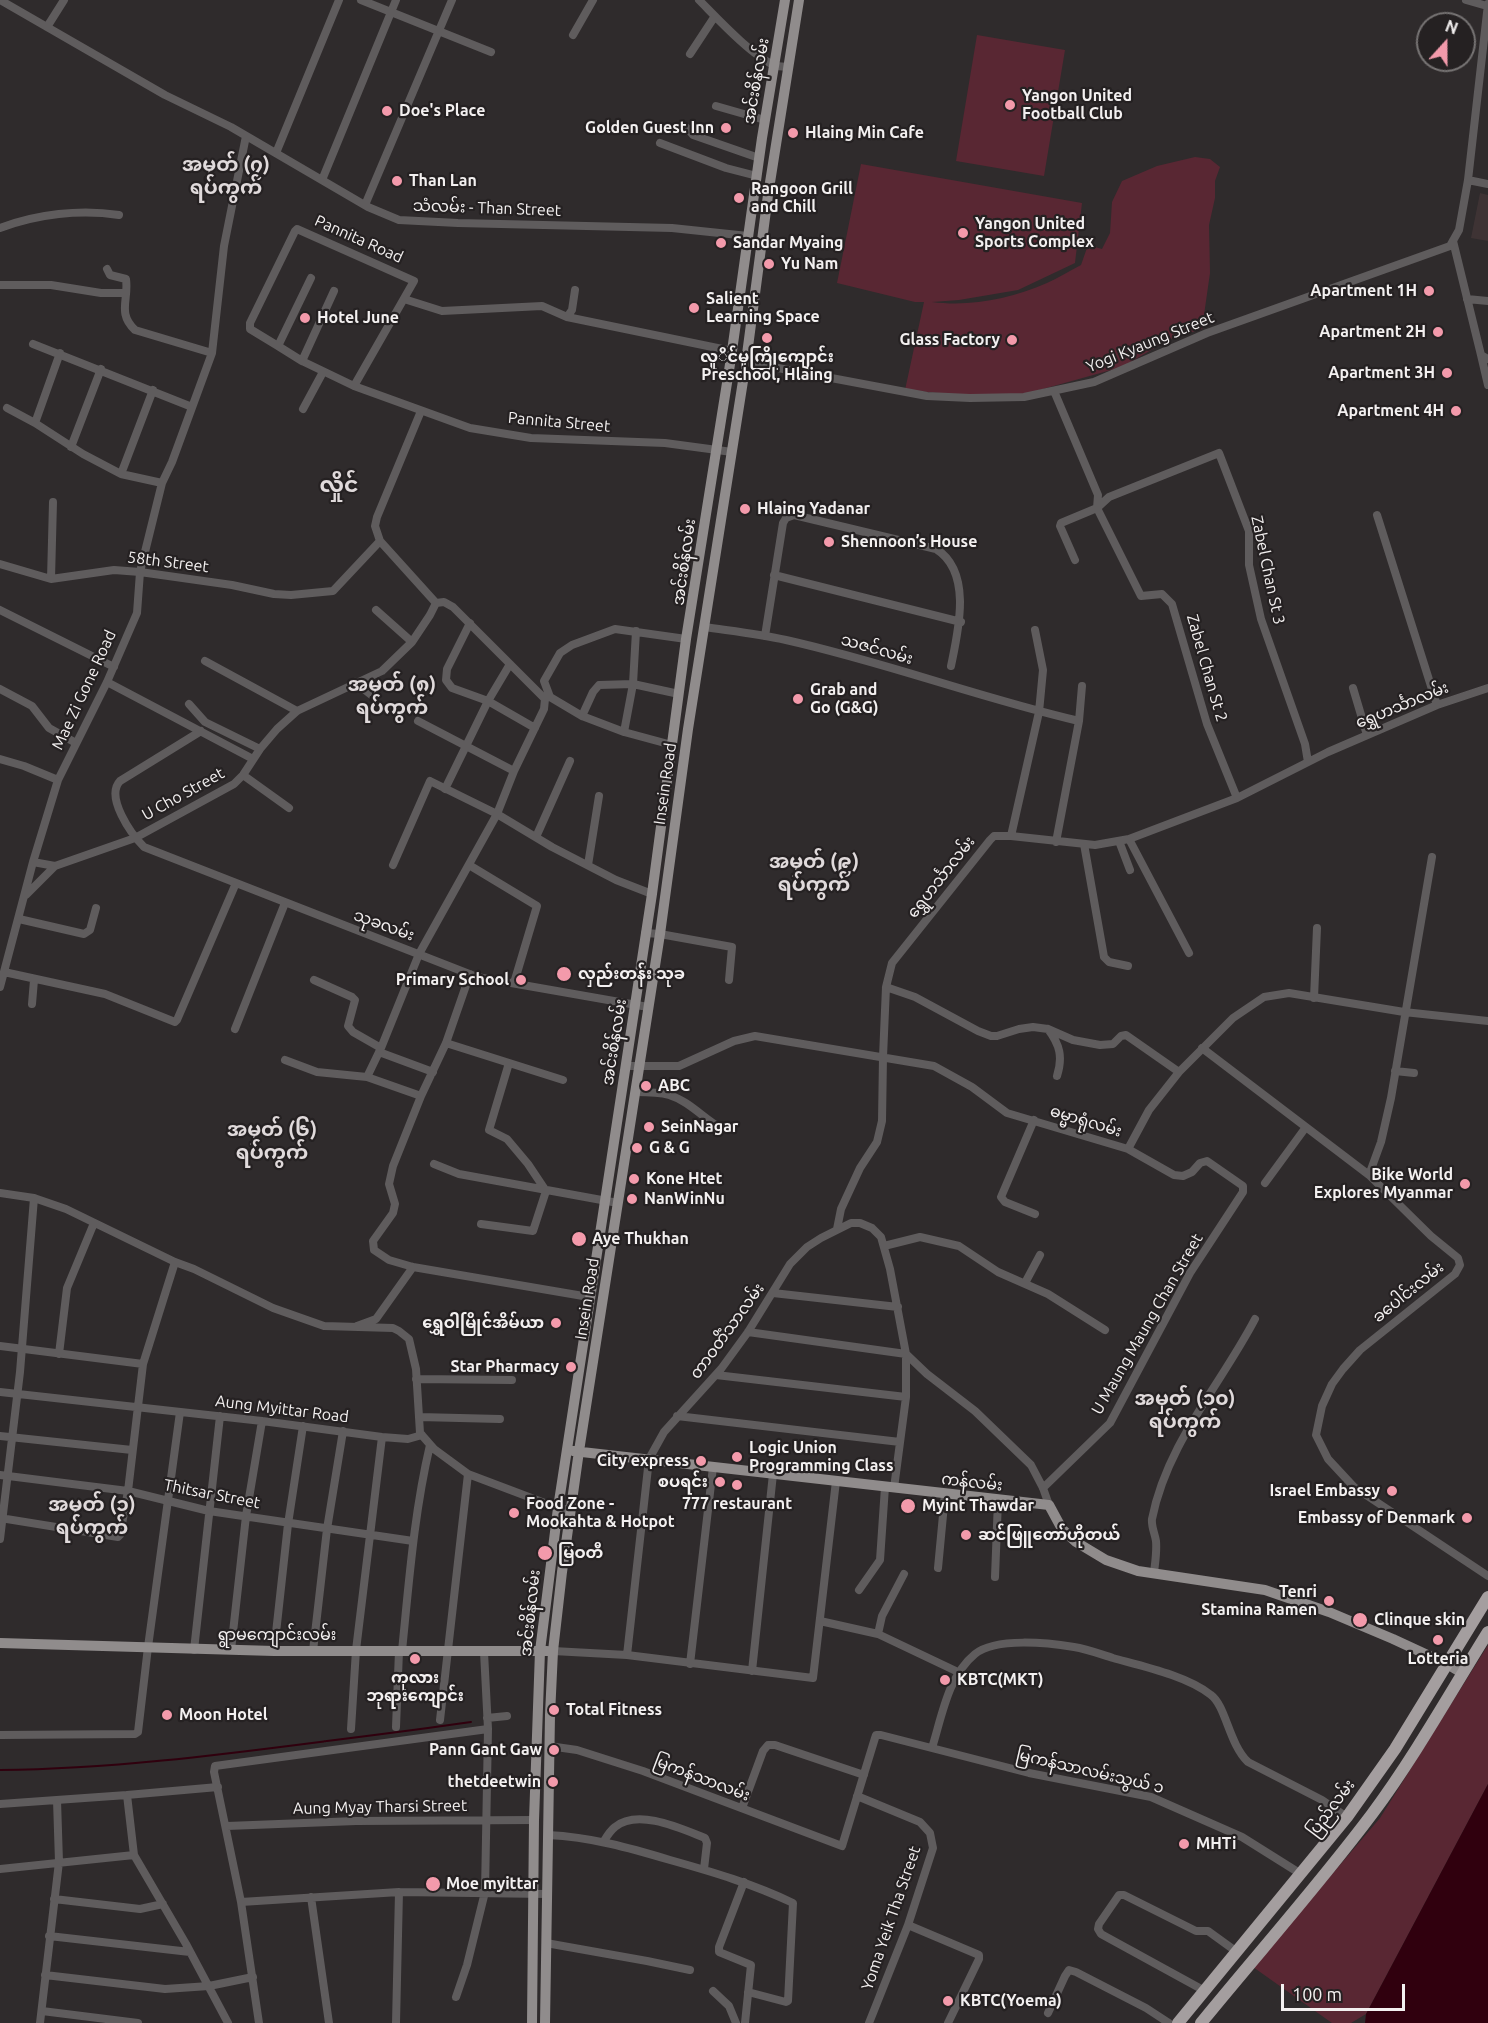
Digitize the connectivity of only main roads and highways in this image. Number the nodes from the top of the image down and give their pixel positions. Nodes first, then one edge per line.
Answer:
1 (785, 0) edge
2 (799, 0) edge
3 (762, 138) junction
4 (777, 139) junction
5 (771, 173) junction
6 (757, 174) junction
7 (748, 239) junction
8 (762, 244) junction
9 (731, 355) junction
10 (746, 362) junction
11 (703, 534) junction
12 (718, 536) junction
13 (690, 623) junction
14 (704, 627) junction
15 (567, 1450) junction
16 (579, 1451) junction
17 (562, 1572) joint
18 (1488, 1597) edge
19 (1488, 1632) edge
20 (0, 1643) edge
21 (540, 1651) junction
22 (553, 1651) junction
23 (1447, 1664) junction
24 (1462, 1673) junction
25 (1435, 1684) junction
26 (1450, 1694) junction
27 (1281, 1898) junction
28 (1295, 1910) junction
29 (532, 2023) edge
30 (545, 2023) edge
31 (1178, 2023) edge
32 (1201, 2023) edge

1 - 3 main road, အင်းစိန်လမ်း
2 - 4 main road, Insein Road
3 - 4 main road
3 - 6 main road, အင်းစိန်လမ်း
4 - 5 main road, Insein Road
5 - 6 main road
5 - 8 main road, Insein Road
6 - 7 main road, အင်းစိန်လမ်း
7 - 8 main road
7 - 9 main road, အင်းစိန်လမ်း
8 - 10 main road, Insein Road
9 - 10 main road
9 - 11 main road, အင်းစိန်လမ်း
10 - 12 main road, Insein Road
11 - 12 main road
11 - 13 main road, အင်းစိန်လမ်း
12 - 14 main road, Insein Road
13 - 14 main road
13 - 15 main road, အင်းစိန်လမ်း
14 - 16 main road, Insein Road
15 - 16 main road, ကန်လမ်း
15 - 21 main road, အင်းစိန်လမ်း
16 - 17 main road, Insein Road
16 - 23 main road, ကန်လမ်း
17 - 22 main road, အင်းစိန်လမ်း
18 - 23 highway, ပြည်လမ်း
19 - 24 highway
20 - 21 main road, ရွာမကျောင်းလမ်း
21 - 22 main road, ရွာမကျောင်းလမ်း
21 - 29 main road, အင်းစိန်လမ်း
22 - 30 main road, အင်းစိန်လမ်း
23 - 24 main road
23 - 25 highway, ပြည်လမ်း
24 - 26 highway
25 - 26 highway
25 - 27 highway, ပြည်လမ်း
26 - 28 highway
27 - 28 highway
27 - 31 highway, ပြည်လမ်း
28 - 32 highway

